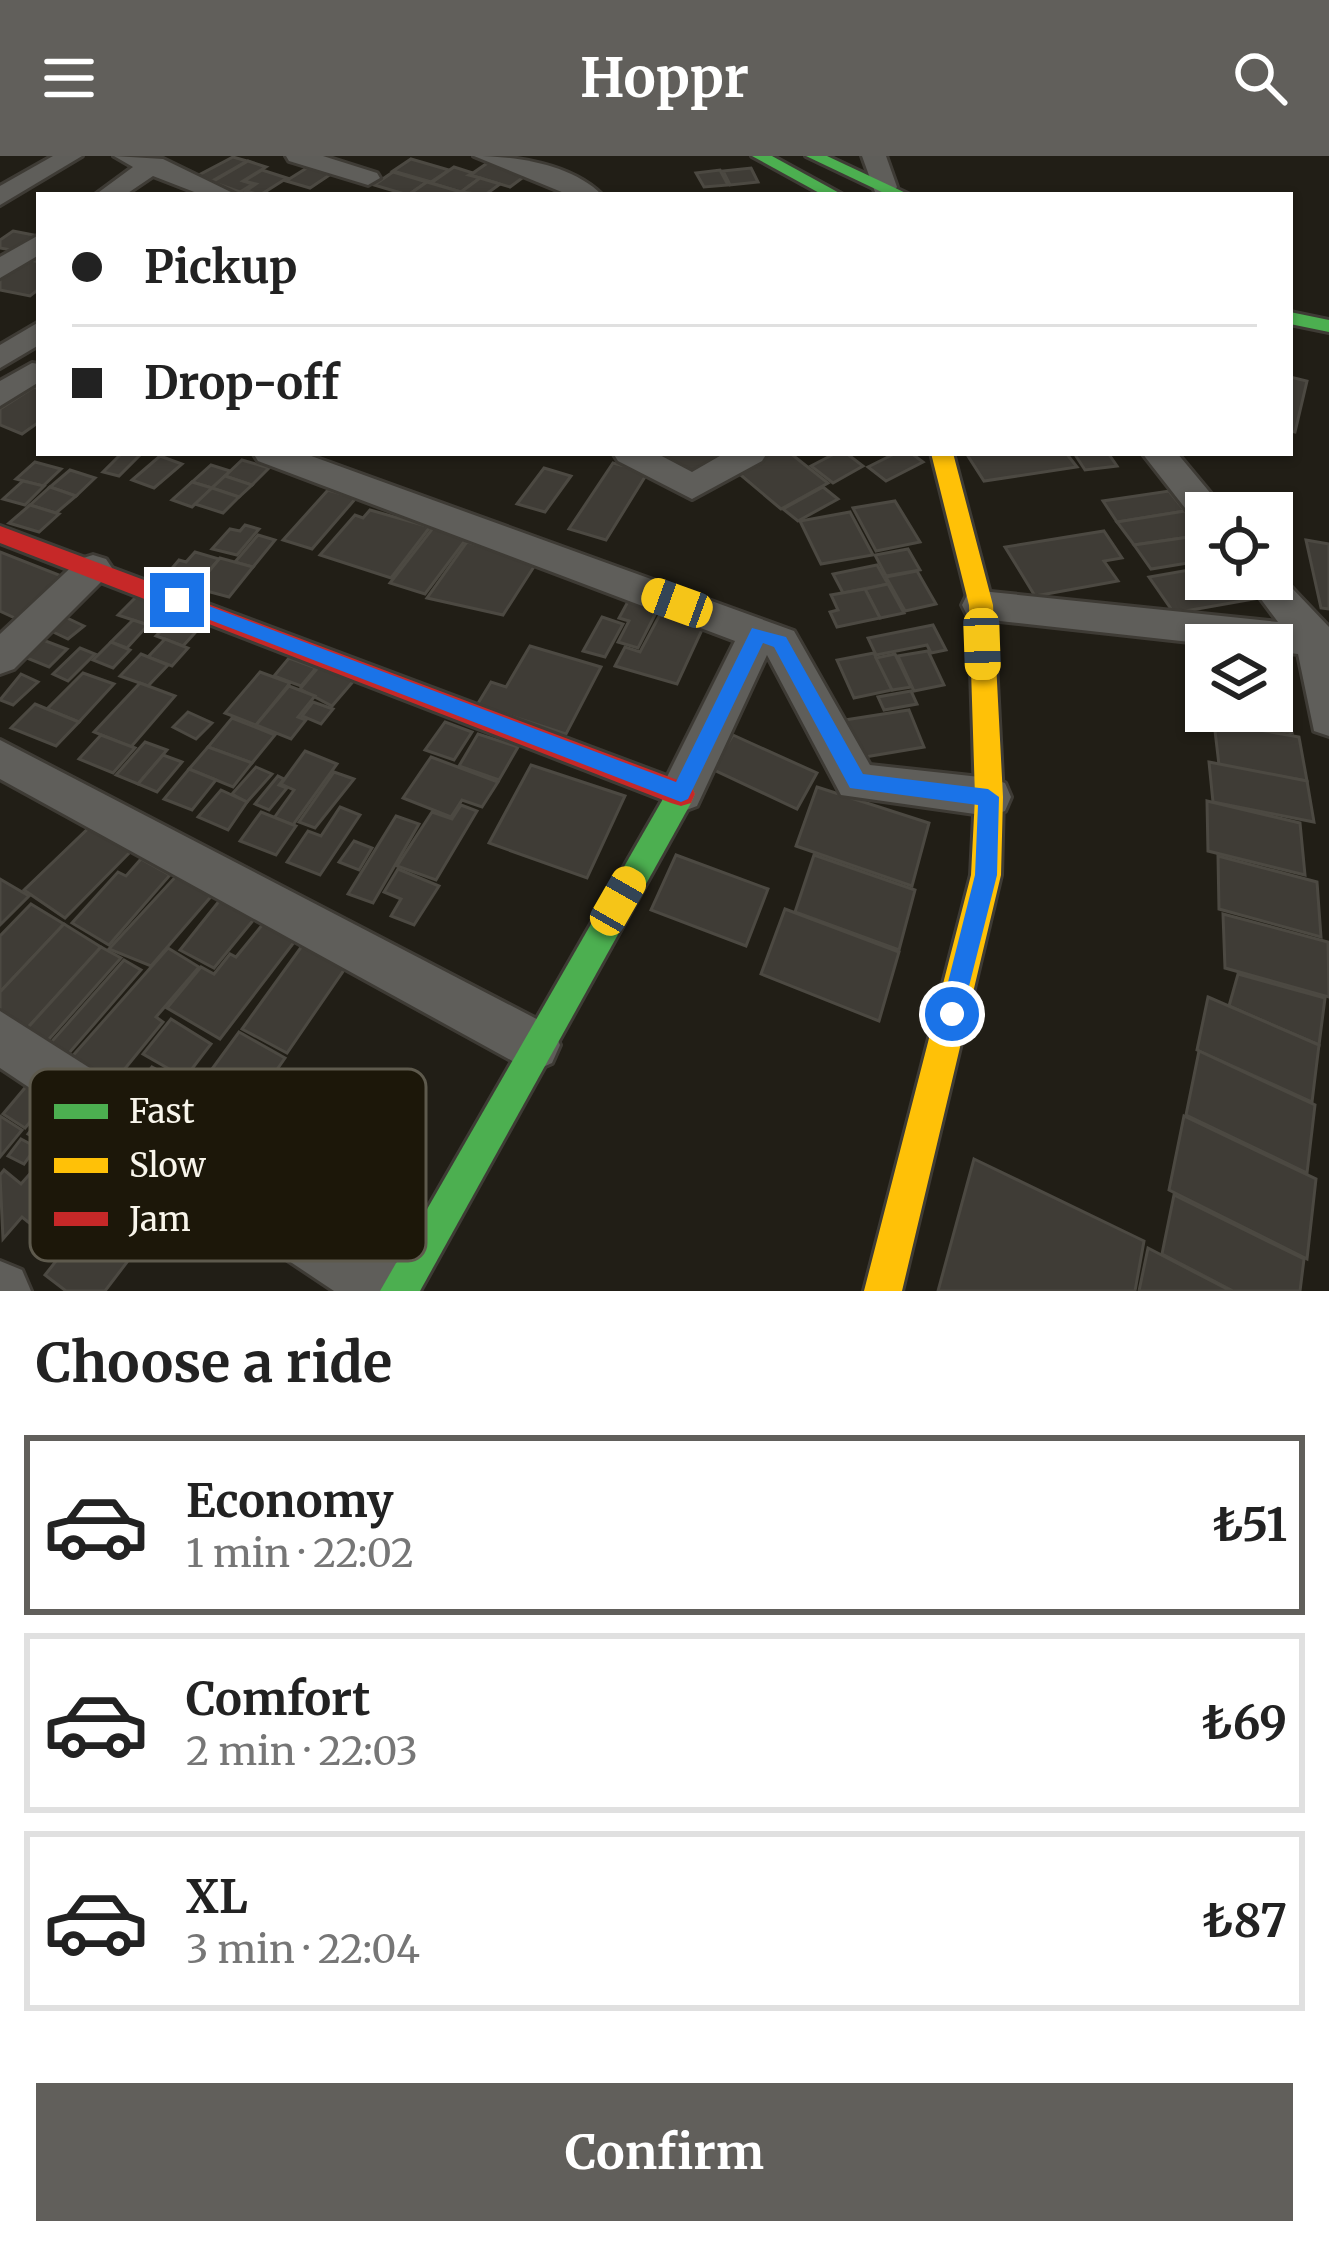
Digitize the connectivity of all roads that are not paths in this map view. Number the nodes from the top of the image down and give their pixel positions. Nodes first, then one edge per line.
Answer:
1 (70, 156) edge
2 (126, 156) edge
3 (298, 156) edge
4 (486, 156) edge
5 (567, 156) edge
6 (760, 156) edge
7 (874, 156) edge
8 (154, 164) junction
9 (0, 172) edge
10 (546, 174) junction
11 (812, 177) edge
12 (29, 179) junction
13 (893, 191) edge
14 (112, 192) edge
15 (217, 192) edge
16 (348, 192) edge
17 (523, 192) edge
18 (583, 192) edge
19 (0, 197) edge
20 (36, 245) edge
21 (0, 270) edge
22 (1293, 319) edge
23 (1329, 326) edge
24 (36, 333) edge
25 (1293, 342) edge
26 (1329, 349) edge
27 (0, 361) edge
28 (35, 373) edge
29 (0, 396) edge
30 (278, 456) edge
31 (635, 456) edge
32 (745, 456) edge
33 (943, 456) edge
34 (1162, 456) edge
35 (1192, 492) edge
36 (0, 534) edge
37 (93, 568) junction
38 (1284, 600) edge
39 (981, 605) junction
40 (758, 633) junction
41 (1322, 641) edge
42 (0, 658) edge
43 (1329, 719) edge
44 (0, 758) edge
45 (681, 793) junction
46 (988, 797) junction
47 (0, 1037) edge
48 (534, 1046) junction
49 (49, 1069) edge
50 (426, 1242) edge
51 (341, 1261) edge
52 (416, 1261) edge
53 (387, 1291) edge
54 (399, 1291) edge
55 (883, 1291) edge

1 - 12 street
2 - 8 street
3 - 16 street
4 - 10 street
5 - 10 street
6 - 11 street
7 - 13 street
8 - 14 street
8 - 15 street
9 - 12 street
10 - 17 street
10 - 18 street
11 - 13 street
12 - 19 street
20 - 21 street
22 - 23 street
24 - 27 street
25 - 26 street
27 - 28 street
28 - 29 street
30 - 40 street
31 - 32 street
33 - 39 street
34 - 35 street
36 - 37 street
37 - 42 street
37 - 45 street
38 - 41 street
39 - 41 street
39 - 46 street
40 - 45 street
40 - 46 street
41 - 43 street
44 - 48 street
45 - 48 street
46 - 55 street
47 - 49 street
48 - 50 street
51 - 53 street
52 - 54 street

